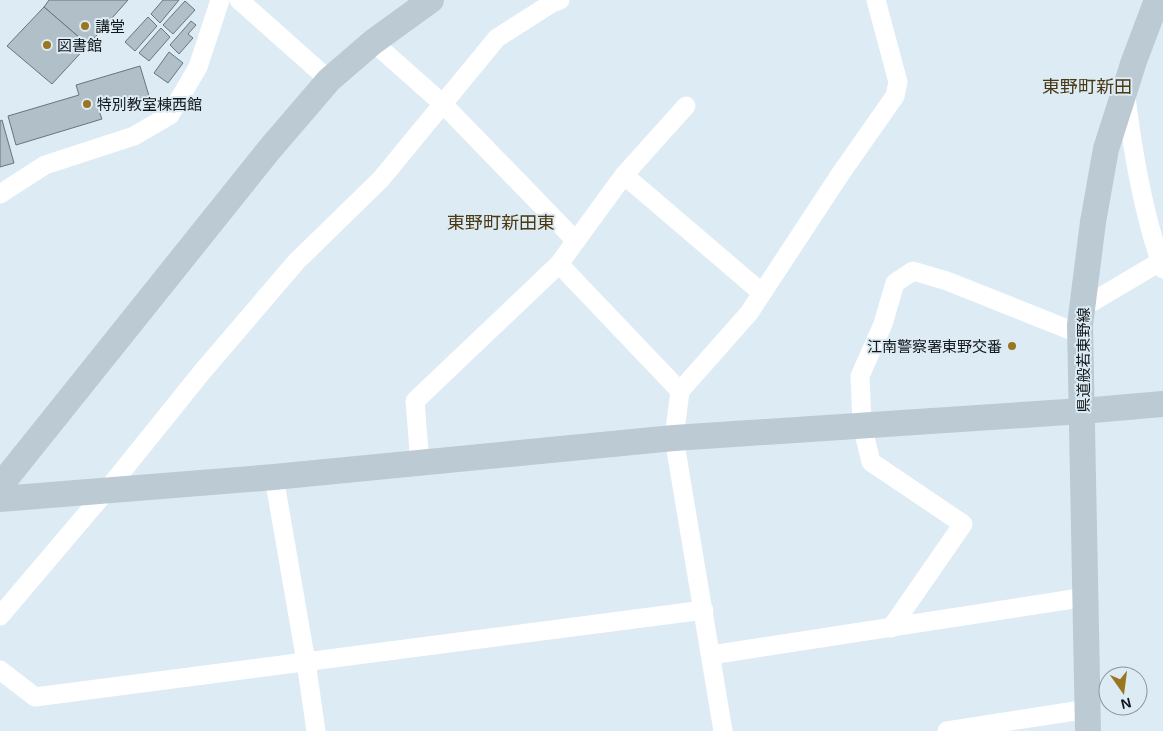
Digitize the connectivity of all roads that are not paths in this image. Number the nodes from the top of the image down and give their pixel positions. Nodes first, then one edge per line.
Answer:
1 (220, 0) edge
2 (239, 0) edge
3 (431, 0) edge
4 (560, 0) edge
5 (876, 0) edge
6 (1158, 0) edge
7 (373, 42) junction
8 (329, 80) junction
9 (1125, 90) junction
10 (442, 104) junction
11 (686, 106) dead end
12 (624, 175) junction
13 (0, 194) edge
14 (576, 241) junction
15 (1162, 263) edge
16 (559, 264) junction
17 (762, 293) junction
18 (1082, 308) junction
19 (1080, 334) junction
20 (680, 391) junction
21 (1163, 404) edge
22 (1082, 411) junction
23 (862, 426) junction
24 (674, 438) junction
25 (420, 463) junction
26 (274, 477) junction
27 (0, 486) edge
28 (106, 490) junction
29 (0, 499) edge
30 (1086, 598) junction
31 (704, 610) junction
32 (0, 616) edge
33 (891, 628) junction
34 (711, 655) junction
35 (306, 662) junction
36 (0, 670) edge
37 (1088, 720) edge
38 (316, 731) edge
39 (723, 731) edge
40 (946, 731) edge

1 - 13 street
2 - 8 street
3 - 7 street
4 - 10 street
5 - 17 street
6 - 9 street, 県道般若東野線
7 - 8 street
7 - 10 street
8 - 27 street
9 - 15 street
9 - 18 street, 県道般若東野線
10 - 14 street
10 - 28 street
11 - 12 street
12 - 14 street
12 - 17 street
14 - 16 street
15 - 18 street
16 - 20 street
16 - 25 street
17 - 20 street
18 - 19 street, 県道般若東野線
19 - 22 street, 県道般若東野線
19 - 23 street
20 - 24 street
21 - 22 street
22 - 23 street
22 - 30 street, 県道般若東野線
23 - 24 street
23 - 33 street
24 - 25 street
24 - 31 street
25 - 26 street
26 - 28 street
26 - 35 street
28 - 29 street
28 - 32 street
30 - 33 street
30 - 37 street, 県道般若東野線
31 - 34 street
31 - 35 street
33 - 34 street
34 - 39 street
35 - 36 street
35 - 38 street
37 - 40 street

